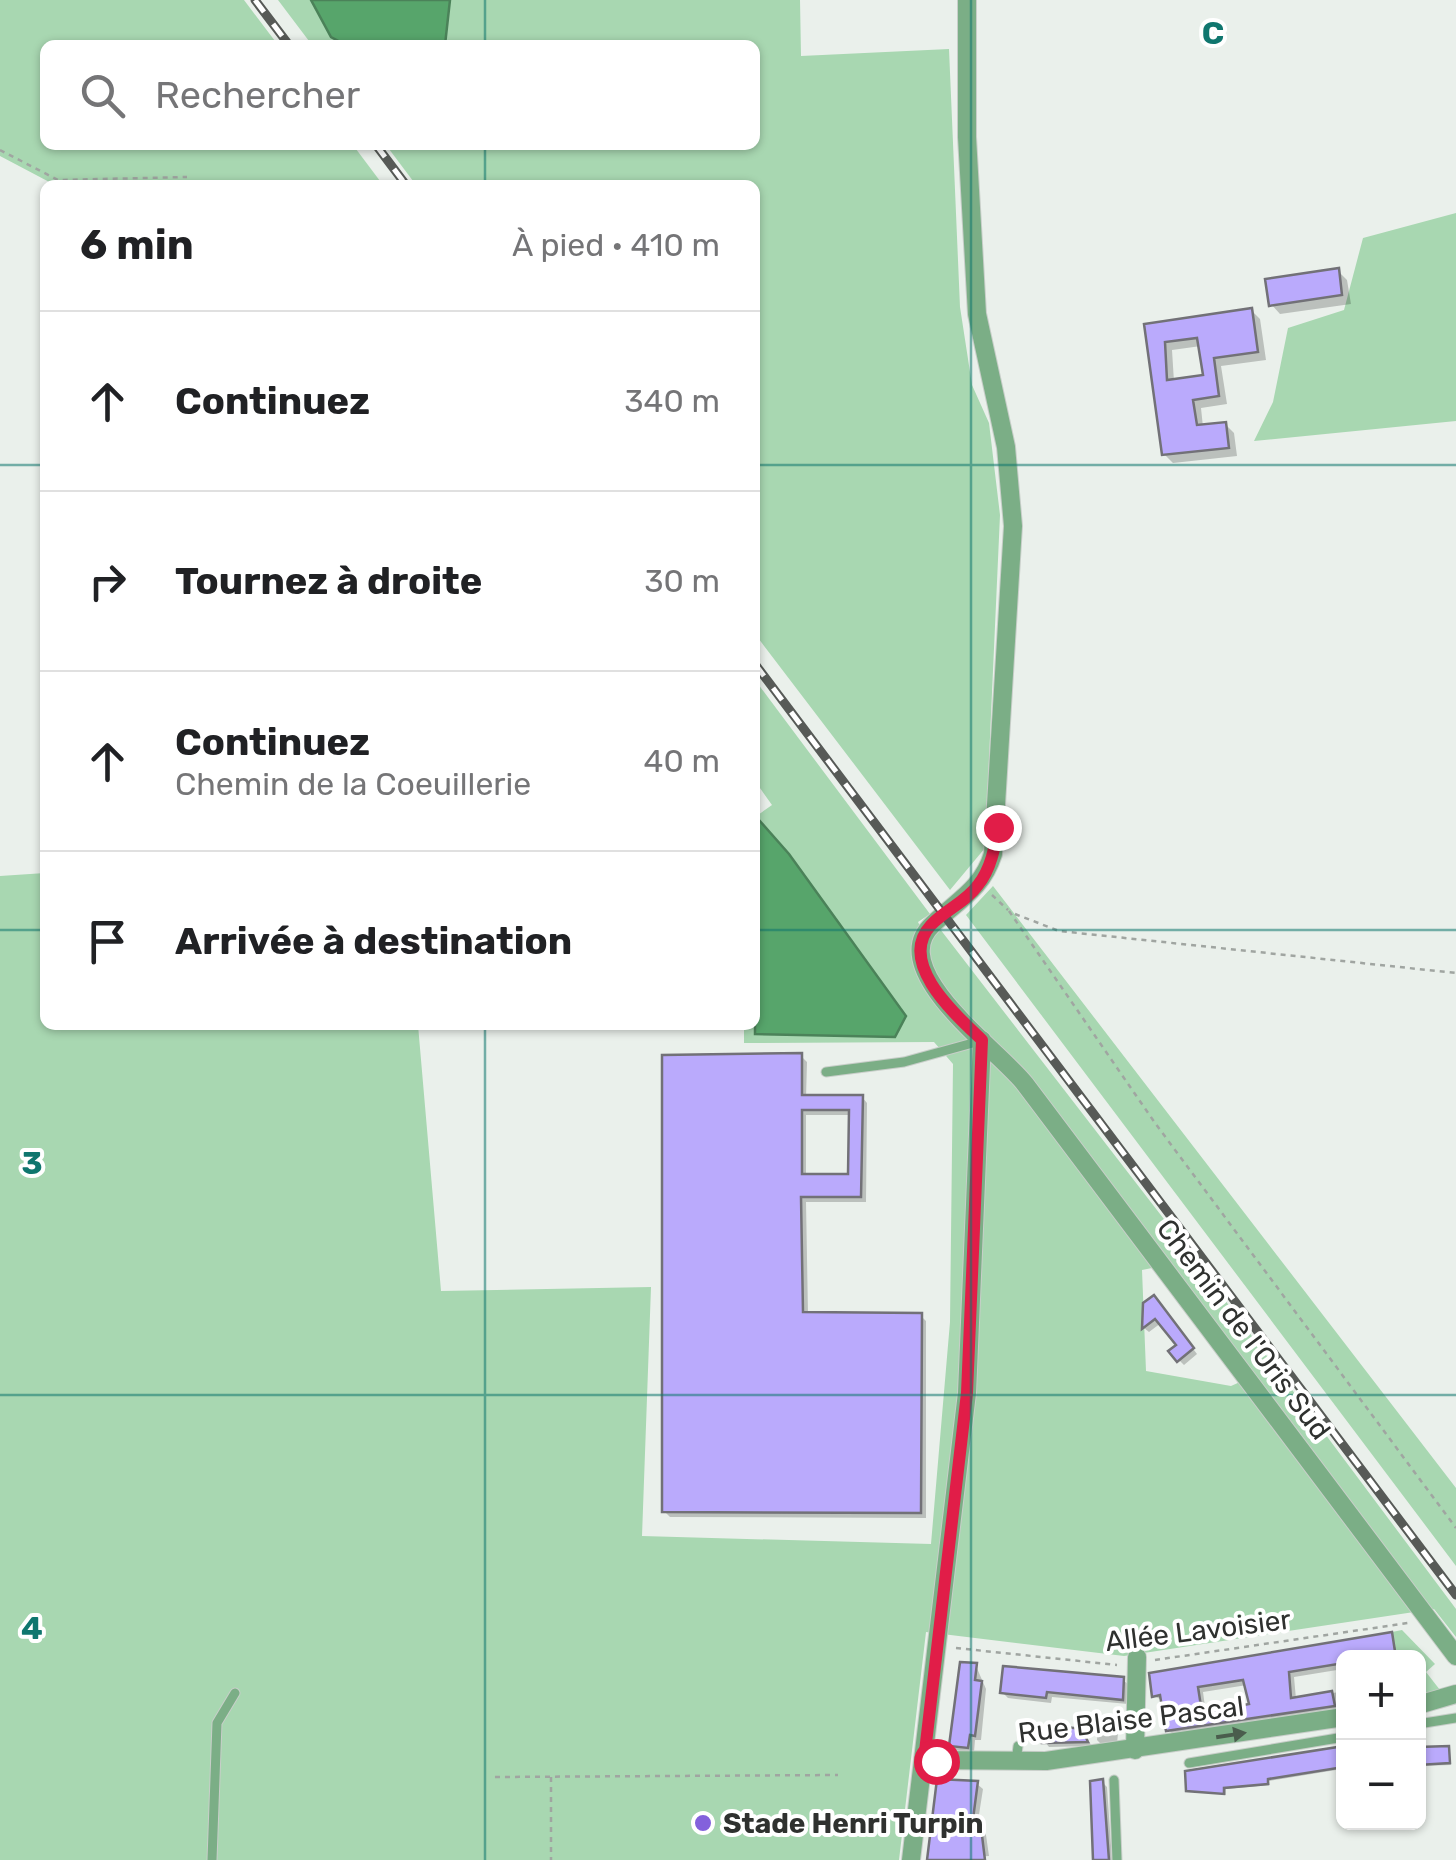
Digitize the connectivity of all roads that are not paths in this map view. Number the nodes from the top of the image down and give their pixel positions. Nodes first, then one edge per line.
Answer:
1 (967, 0) edge
2 (982, 1040) junction
3 (826, 1072) dead end
4 (1456, 1656) edge
5 (1137, 1660) road end
6 (235, 1693) dead end
7 (1456, 1694) edge
8 (1426, 1702) edge
9 (1336, 1718) edge
10 (1456, 1718) edge
11 (1426, 1723) edge
12 (1336, 1738) edge
13 (1135, 1750) junction
14 (924, 1760) junction
15 (1189, 1763) dead end
16 (1114, 1780) dead end
17 (212, 1860) edge
18 (911, 1860) edge
19 (1117, 1860) edge

1 - 2 street, Chemin de l'Oris Sud
2 - 3 lane
2 - 4 street, Chemin de l'Oris Sud
2 - 14 street
5 - 13 street
6 - 17 lane
7 - 8 street
13 -> 9 street, Rue Blaise Pascal
10 - 11 lane
12 - 15 lane
13 - 14 street, Rue Blaise Pascal
14 - 18 street
16 - 19 lane

